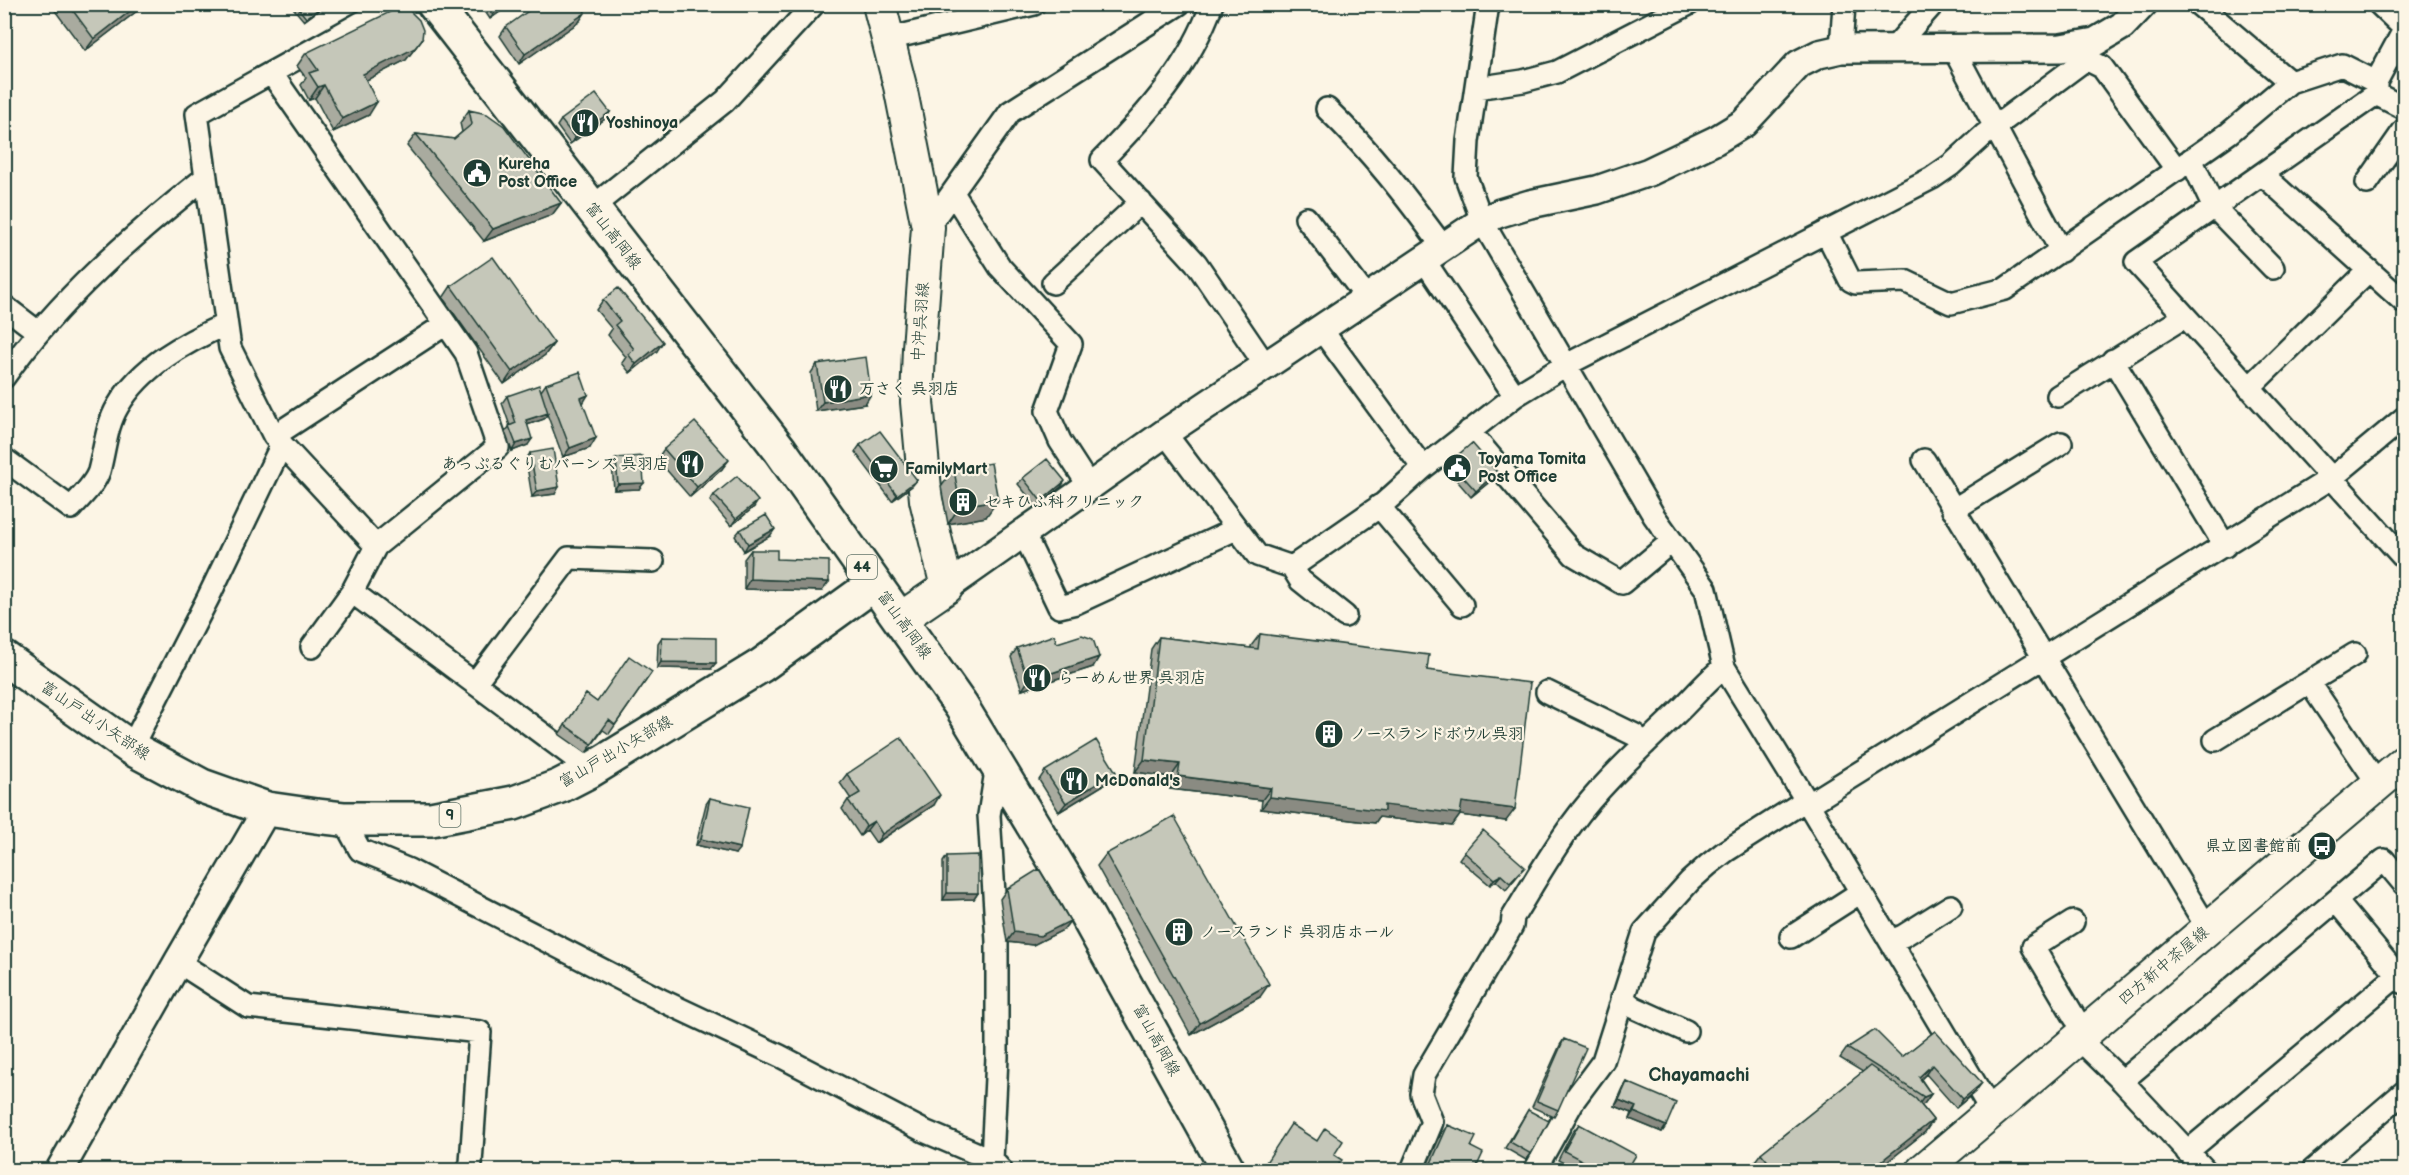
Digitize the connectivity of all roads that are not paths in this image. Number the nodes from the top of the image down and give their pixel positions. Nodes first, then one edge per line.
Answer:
1 (395, 4) edge
2 (434, 4) edge
3 (814, 4) edge
4 (879, 4) edge
5 (1034, 4) edge
6 (1179, 4) edge
7 (1212, 4) edge
8 (1488, 4) edge
9 (1689, 4) edge
10 (1860, 4) edge
11 (1933, 4) edge
12 (2143, 4) edge
13 (2198, 4) edge
14 (2379, 4) edge
15 (1842, 26) edge
16 (2404, 29) edge
17 (888, 39) junction
18 (1953, 48) junction
19 (1893, 49) junction
20 (2090, 51) junction
21 (272, 74) junction
22 (2290, 82) junction
23 (1476, 88) junction
24 (2376, 88) junction
25 (2404, 108) edge
26 (1327, 109) dead end
27 (1995, 128) junction
28 (2404, 130) edge
29 (2184, 165) junction
30 (2262, 174) junction
31 (206, 177) junction
32 (2367, 183) dead end
33 (953, 193) junction
34 (1141, 202) junction
35 (2213, 206) junction
36 (591, 208) junction
37 (1306, 218) dead end
38 (1482, 221) junction
39 (928, 227) junction
40 (1826, 232) junction
41 (2061, 251) junction
42 (1434, 254) junction
43 (2273, 268) dead end
44 (2369, 270) junction
45 (1053, 283) dead end
46 (1367, 298) junction
47 (2404, 302) edge
48 (4, 306) edge
49 (2184, 317) junction
50 (226, 324) junction
51 (446, 324) junction
52 (1321, 329) junction
53 (38, 333) junction
54 (2113, 360) junction
55 (1566, 365) junction
56 (1266, 366) junction
57 (4, 377) edge
58 (2249, 387) junction
59 (1515, 396) junction
60 (2058, 396) dead end
61 (2400, 430) edge
62 (1469, 431) junction
63 (1165, 433) junction
64 (278, 440) junction
65 (2061, 444) dead end
66 (4, 459) edge
67 (1924, 460) dead end
68 (1423, 468) junction
69 (2333, 477) junction
70 (1089, 486) junction
71 (1379, 506) junction
72 (1953, 510) junction
73 (1236, 529) junction
74 (1023, 532) junction
75 (1671, 542) junction
76 (376, 546) junction
77 (2225, 546) junction
78 (2404, 558) edge
79 (653, 561) dead end
80 (1292, 567) junction
81 (874, 584) junction
82 (947, 587) junction
83 (352, 592) junction
84 (1462, 605) dead end
85 (1345, 615) dead end
86 (900, 619) junction
87 (312, 647) dead end
88 (2355, 654) dead end
89 (2043, 657) junction
90 (4, 658) edge
91 (1724, 668) junction
92 (2309, 682) junction
93 (475, 683) junction
94 (1547, 692) dead end
95 (2215, 740) dead end
96 (1645, 744) junction
97 (131, 748) junction
98 (2404, 762) edge
99 (997, 765) junction
100 (591, 770) junction
101 (2378, 784) junction
102 (1808, 802) junction
103 (267, 809) junction
104 (343, 819) junction
105 (2404, 884) edge
106 (1861, 892) junction
107 (2336, 901) junction
108 (1951, 906) dead end
109 (2073, 922) dead end
110 (2208, 929) junction
111 (1791, 937) dead end
112 (1890, 940) junction
113 (177, 962) junction
114 (2401, 979) edge
115 (1622, 998) junction
116 (1686, 1031) dead end
117 (2083, 1036) junction
118 (2122, 1081) junction
119 (2404, 1092) edge
120 (1992, 1112) junction
121 (2187, 1152) junction
122 (997, 1165) edge
123 (60, 1170) edge
124 (468, 1170) edge
125 (1228, 1170) edge
126 (1412, 1170) edge
127 (1535, 1170) edge
128 (1923, 1170) edge
129 (2205, 1170) edge
130 (2313, 1170) edge

1 - 21 street
2 - 36 main road, 富山高岡線 / 44
3 - 36 street
4 - 17 main road, 中沖呉羽線
5 - 17 street
6 - 33 street
7 - 34 street
8 - 23 street
9 - 23 street
10 - 15 street
11 - 19 street
12 - 20 street
13 - 22 street
14 - 16 street
15 - 19 street
15 - 38 street
16 - 24 street
17 - 39 main road, 中沖呉羽線
18 - 19 street
18 - 20 street
18 - 27 street
20 - 27 street
20 - 29 street
21 - 31 street
21 - 51 street
22 - 24 street
22 - 29 street
23 - 38 street
24 - 25 street
24 - 30 street
26 - 42 street
27 - 40 street
27 - 41 street
28 - 32 street
29 - 35 street
29 - 41 street
30 - 35 street
30 - 44 street
31 - 50 street
31 - 53 street
33 - 39 street
33 - 70 street
34 - 45 street
34 - 56 street
35 - 43 street
35 - 49 street
36 - 81 main road, 富山高岡線 / 44
37 - 46 street
38 - 42 street
38 - 55 street
39 - 82 main road, 中沖呉羽線
40 - 41 street
40 - 55 street
42 - 46 street
42 - 59 street
44 - 47 street
44 - 58 street
46 - 52 street
48 - 53 street
49 - 54 street
49 - 58 street
50 - 64 street
50 - 66 street
51 - 64 street
51 - 76 street
52 - 56 street
52 - 68 street
53 - 57 street
54 - 60 street
54 - 77 street
55 - 59 street
55 - 75 street
56 - 63 street
58 - 69 street
59 - 62 street
61 - 69 street
62 - 68 street
62 - 75 street
63 - 70 street
63 - 73 street
64 - 76 street
64 - 97 street
65 - 72 street
67 - 72 street
68 - 71 street
69 - 77 street
69 - 78 street
70 - 74 street
71 - 80 street
71 - 84 street
72 - 89 street
73 - 74 street
73 - 80 street
74 - 82 street
75 - 91 street
76 - 83 street
77 - 89 street
79 - 93 street
80 - 85 street
81 - 86 main road, 富山高岡線 / 44
81 - 100 main road, 富山戸出小矢部線 / 9
82 - 86 main road
83 - 87 street
83 - 93 street
86 - 99 main road, 富山高岡線 / 44
88 - 92 street
89 - 102 street
89 - 110 street
90 - 97 main road, 富山戸出小矢部線 / 9
91 - 96 street
91 - 102 street
92 - 95 street
92 - 101 street
93 - 100 street
94 - 96 street
96 - 126 street
97 - 103 main road, 富山戸出小矢部線 / 9
98 - 101 main road, 四方新中茶屋線
99 - 122 street
99 - 125 main road, 富山高岡線 / 44
100 - 104 main road, 富山戸出小矢部線 / 9
101 - 110 main road, 四方新中茶屋線
102 - 106 street
102 - 115 street
103 - 104 main road, 富山戸出小矢部線 / 9
103 - 113 street
104 - 122 street
105 - 107 street
106 - 111 street
106 - 112 street
107 - 114 street
107 - 118 street
108 - 112 street
109 - 117 street
110 - 117 main road, 四方新中茶屋線
112 - 120 street
113 - 123 street
113 - 124 street
114 - 121 street
115 - 116 street
115 - 127 street
117 - 118 street
117 - 120 main road, 四方新中茶屋線
118 - 121 street
119 - 130 street
120 - 128 main road, 四方新中茶屋線
121 - 129 street

